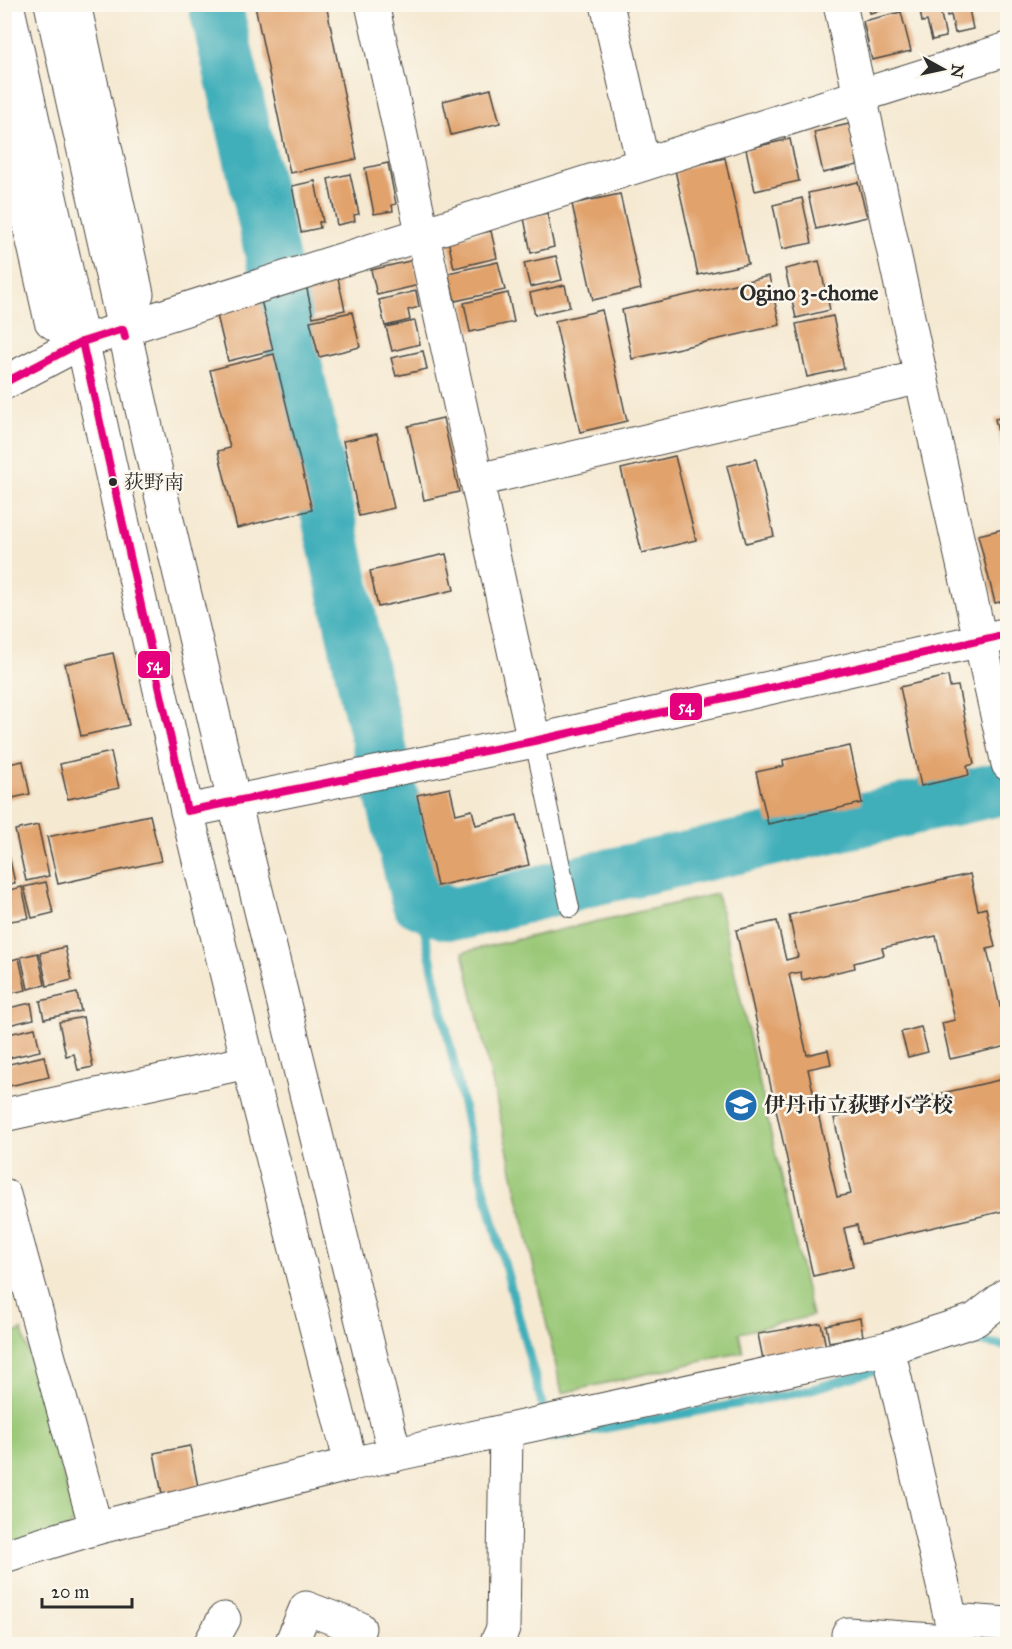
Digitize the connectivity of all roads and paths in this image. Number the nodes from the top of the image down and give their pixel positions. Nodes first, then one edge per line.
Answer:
1 (7, 4) edge
2 (51, 4) edge
3 (74, 4) edge
4 (372, 4) edge
5 (607, 4) edge
6 (840, 4) edge
7 (1008, 49) edge
8 (860, 95) junction
9 (4, 112) edge
10 (643, 164) junction
11 (423, 233) junction
12 (123, 329) junction
13 (82, 342) junction
14 (921, 377) junction
15 (4, 383) edge
16 (478, 480) junction
17 (993, 637) edge
18 (534, 741) junction
19 (1008, 764) edge
20 (234, 801) junction
21 (187, 811) junction
22 (570, 908) dead end
23 (248, 1062) junction
24 (4, 1115) edge
25 (4, 1195) edge
26 (1008, 1294) edge
27 (888, 1348) junction
28 (506, 1431) junction
29 (395, 1455) junction
30 (351, 1464) junction
31 (96, 1528) junction
32 (4, 1556) edge
33 (959, 1621) junction
34 (1008, 1624) edge
35 (359, 1628) dead end
36 (848, 1634) dead end
37 (291, 1644) edge
38 (496, 1644) edge

1 - 13 street
2 - 12 street
3 - 12 street
4 - 11 street
5 - 10 street
6 - 8 street
7 - 8 street
8 - 10 street
8 - 14 street
9 - 13 street
10 - 11 street
11 - 12 street
11 - 16 street
12 - 13 street
12 - 20 street
13 - 15 street
13 - 21 street
14 - 16 street
14 - 17 street
16 - 18 street
17 - 18 street
17 - 19 street
18 - 20 street
18 - 22 lane
20 - 21 street
20 - 29 street
21 - 23 street
23 - 24 street
23 - 30 street
25 - 31 street
26 - 27 street
27 - 28 street
27 - 33 street
28 - 29 street
28 - 38 street
29 - 30 street
30 - 31 street
31 - 32 street
33 - 34 street
33 - 36 street
35 - 37 street

